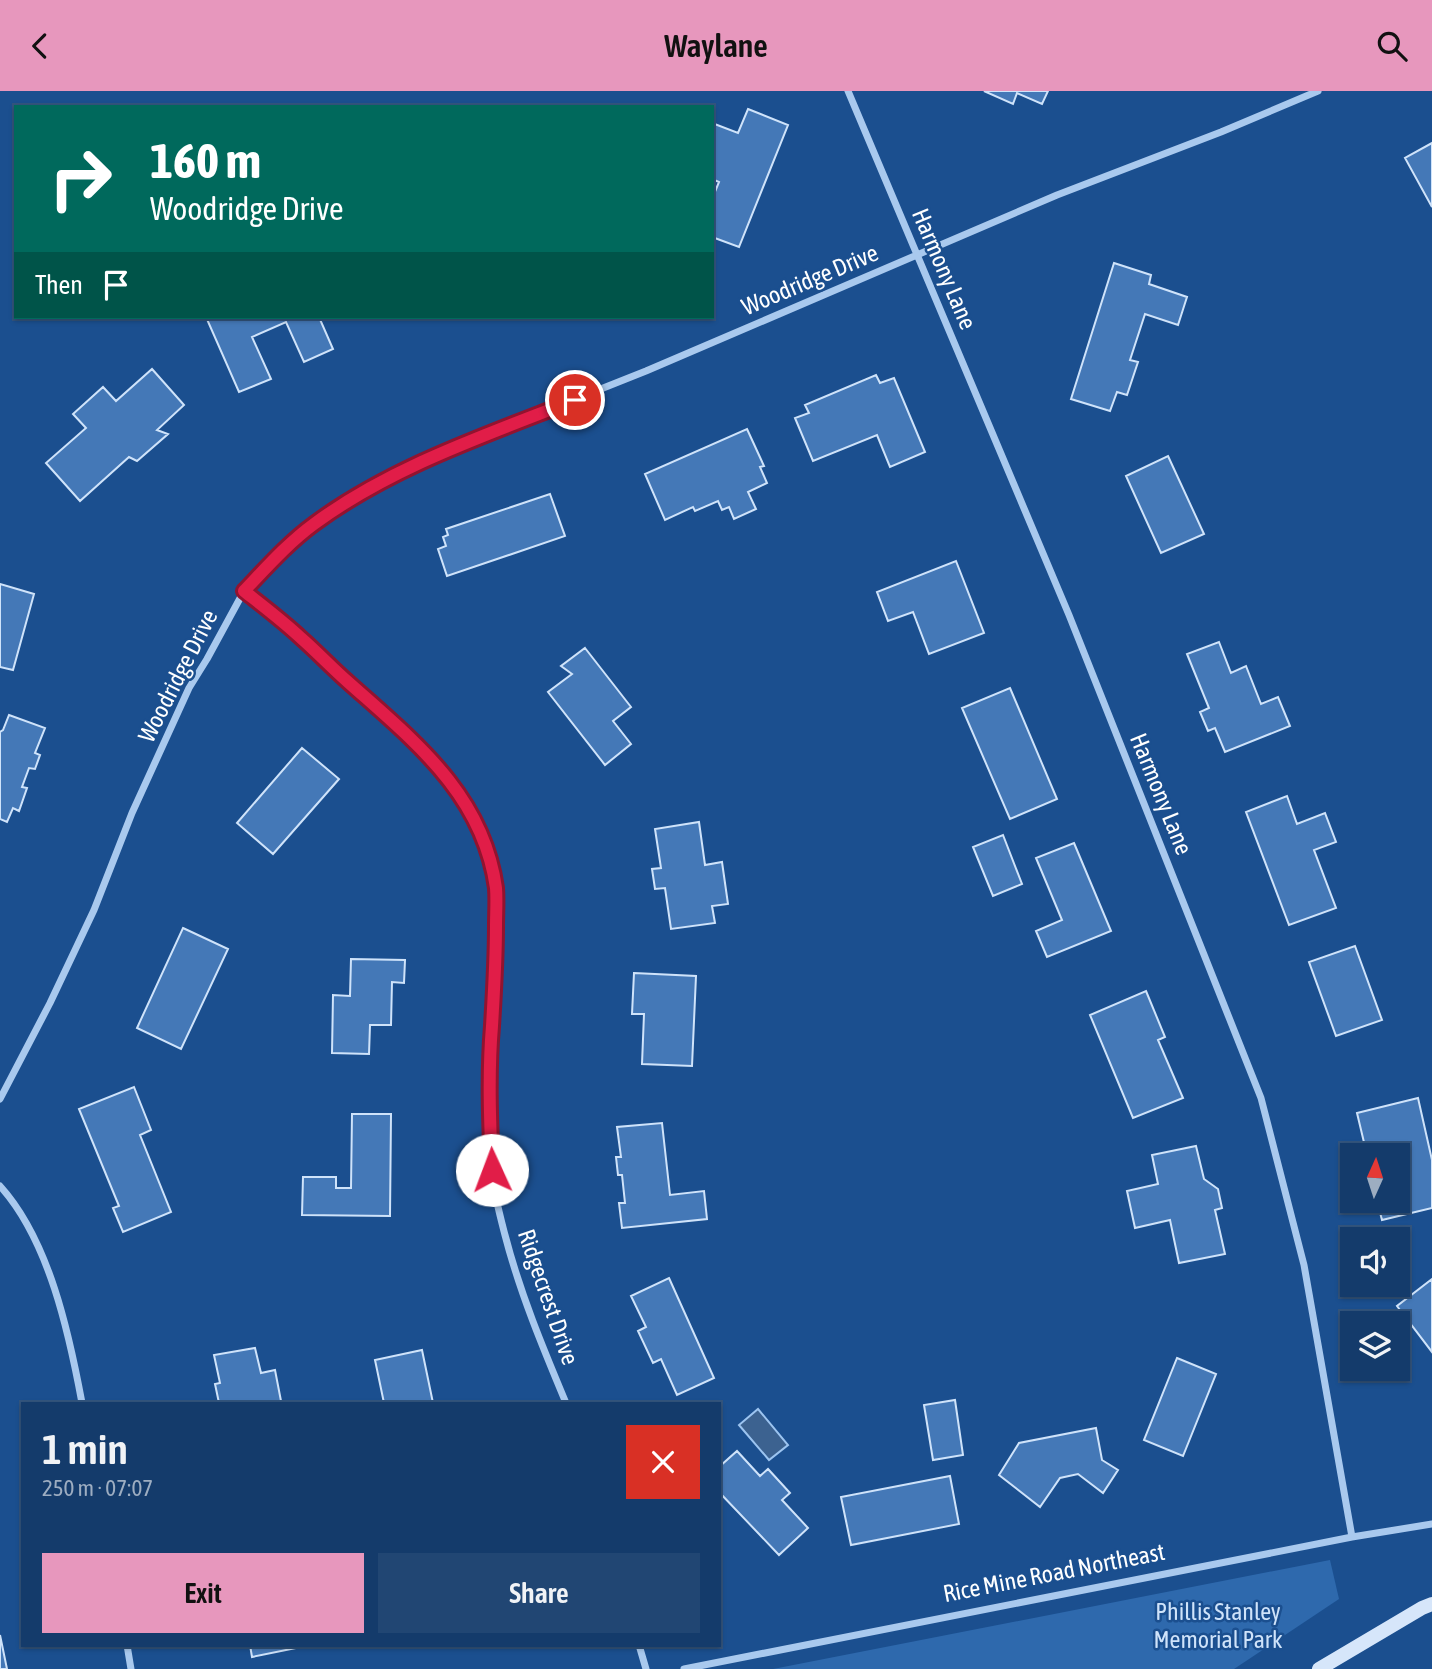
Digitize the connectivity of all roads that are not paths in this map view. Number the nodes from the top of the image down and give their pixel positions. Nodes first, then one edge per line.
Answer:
1 (848, 91) edge
2 (1318, 91) edge
3 (918, 255) junction
4 (244, 591) junction
5 (0, 1099) edge
6 (0, 1186) edge
7 (82, 1402) edge
8 (566, 1402) edge
9 (1432, 1524) edge
10 (1352, 1537) junction
11 (1432, 1604) edge
12 (127, 1647) edge
13 (640, 1647) edge
14 (131, 1669) edge
15 (646, 1669) edge
16 (684, 1669) edge
17 (1319, 1669) edge

1 - 3 street, Harmony Lane
2 - 3 street, Woodridge Drive
3 - 4 street, Woodridge Drive
3 - 10 street, Harmony Lane
4 - 5 street, Woodridge Drive
4 - 8 street, Ridgecrest Drive
6 - 7 street
9 - 10 street, Rice Mine Road Northeast
10 - 16 street, Rice Mine Road Northeast
11 - 17 main road
12 - 14 street
13 - 15 street

